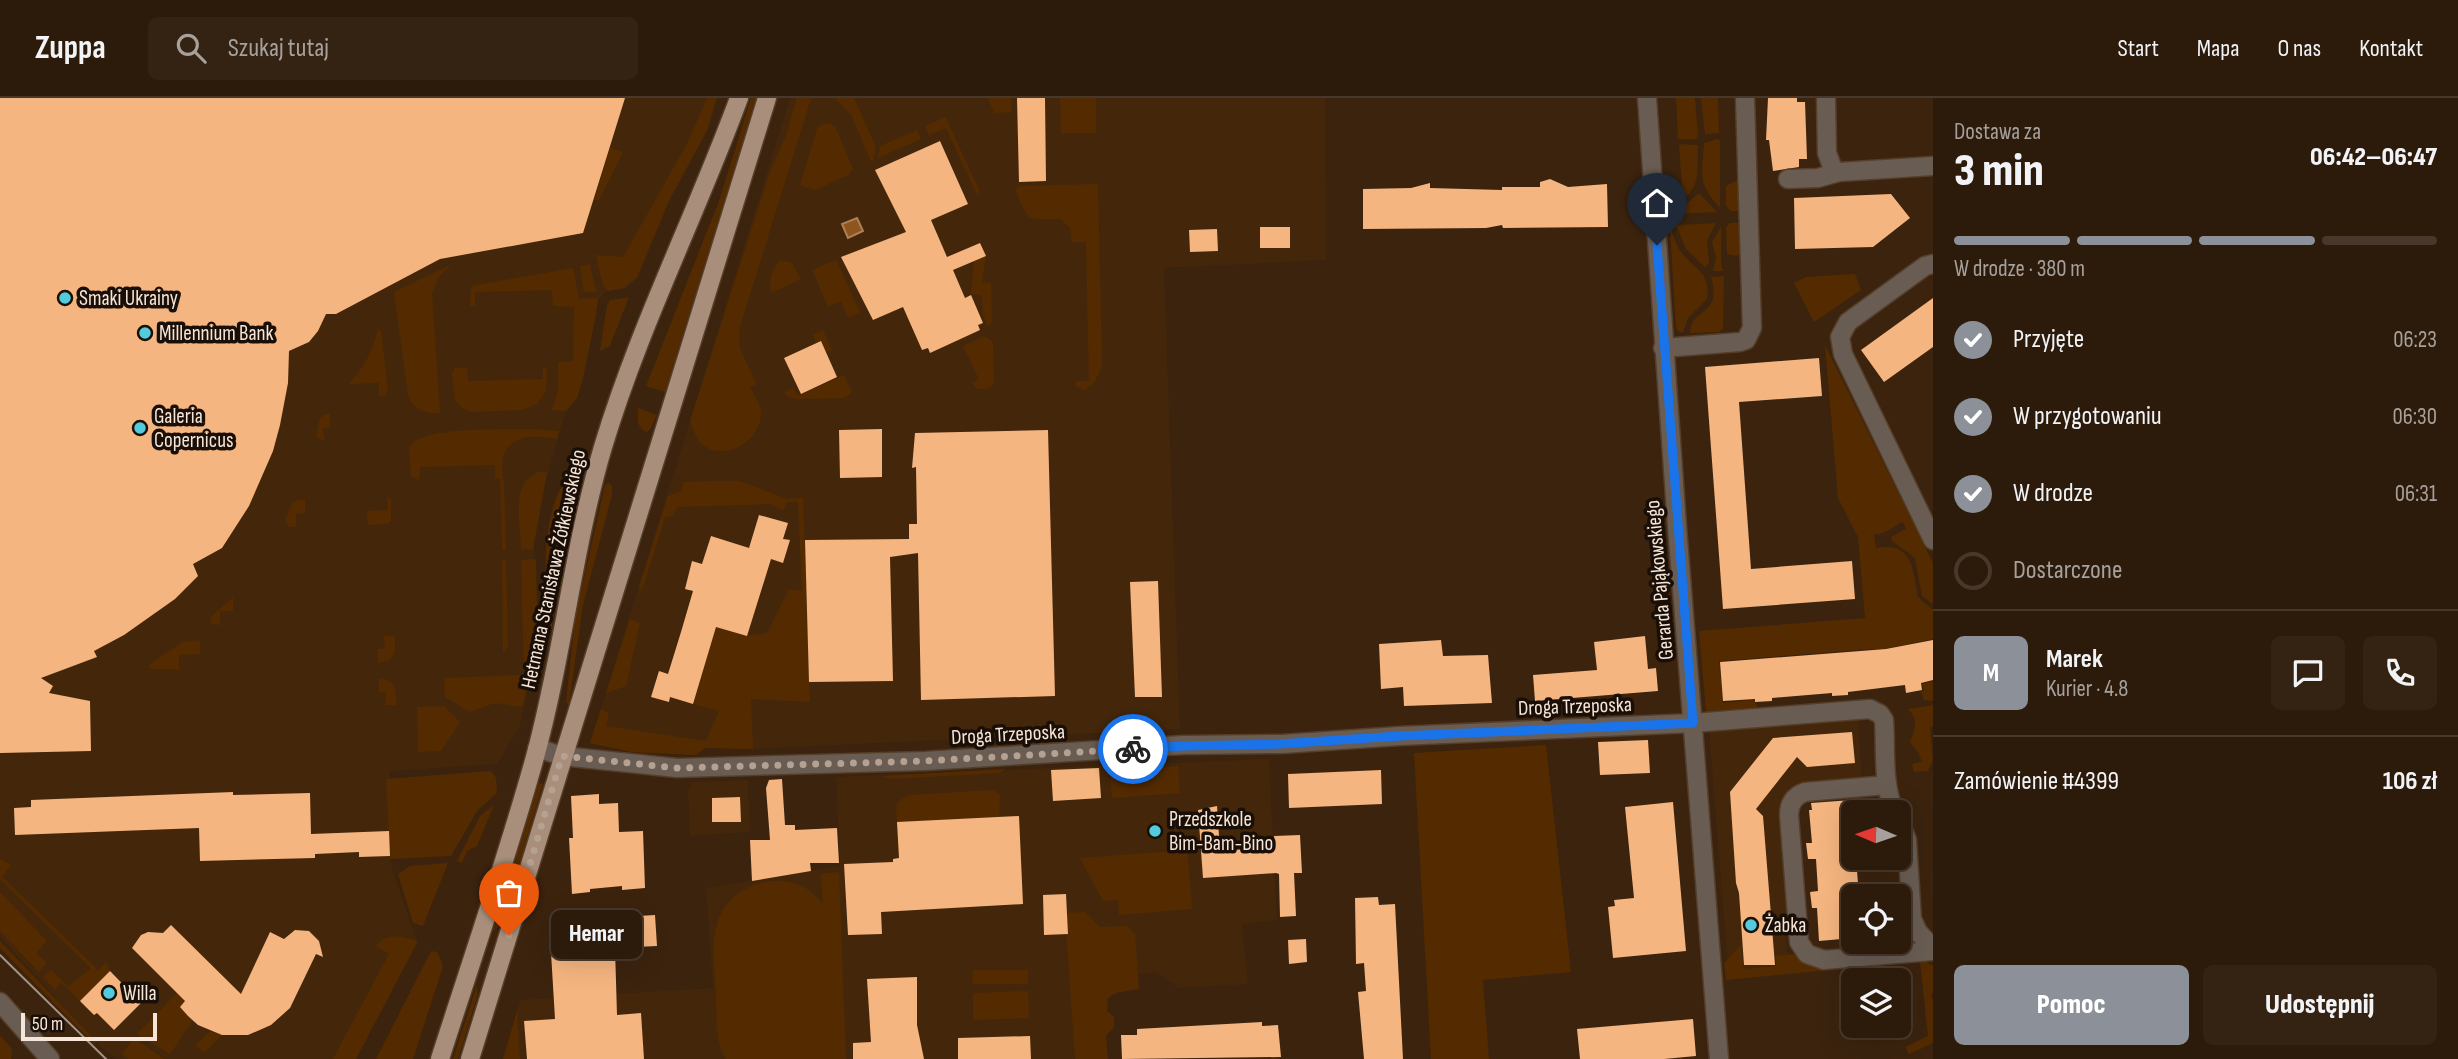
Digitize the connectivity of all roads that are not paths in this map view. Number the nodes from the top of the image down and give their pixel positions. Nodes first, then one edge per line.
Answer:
1 (739, 98) edge
2 (767, 98) edge
3 (1647, 98) edge
4 (1745, 98) edge
5 (1826, 98) edge
6 (1933, 166) edge
7 (1834, 172) junction
8 (1788, 179) dead end
9 (1933, 264) edge
10 (1664, 348) junction
11 (1933, 540) edge
12 (1693, 723) junction
13 (537, 748) junction
14 (562, 756) junction
15 (1888, 785) junction
16 (1890, 800) edge
17 (1909, 870) edge
18 (1933, 949) edge
19 (0, 1002) edge
20 (50, 1059) edge
21 (440, 1059) edge
22 (470, 1059) edge
23 (1719, 1059) edge

1 - 13 main road, Hetmana Stanisława Żółkiewskiego
2 - 14 main road
3 - 10 street, Gerarda Pająkowskiego
4 - 10 street
5 - 7 street
6 - 7 street
7 - 8 street
9 - 11 street
10 - 12 street, Gerarda Pająkowskiego
12 - 14 street, Droga Trzeposka
12 - 15 street, Droga Trzeposka
12 - 23 street, Gerarda Pająkowskiego
13 - 14 street, Droga Trzeposka
13 - 21 main road, Hetmana Stanisława Żółkiewskiego
14 - 22 main road
15 - 16 street, Droga Trzeposka
15 - 18 street
17 - 18 street
19 - 20 street

